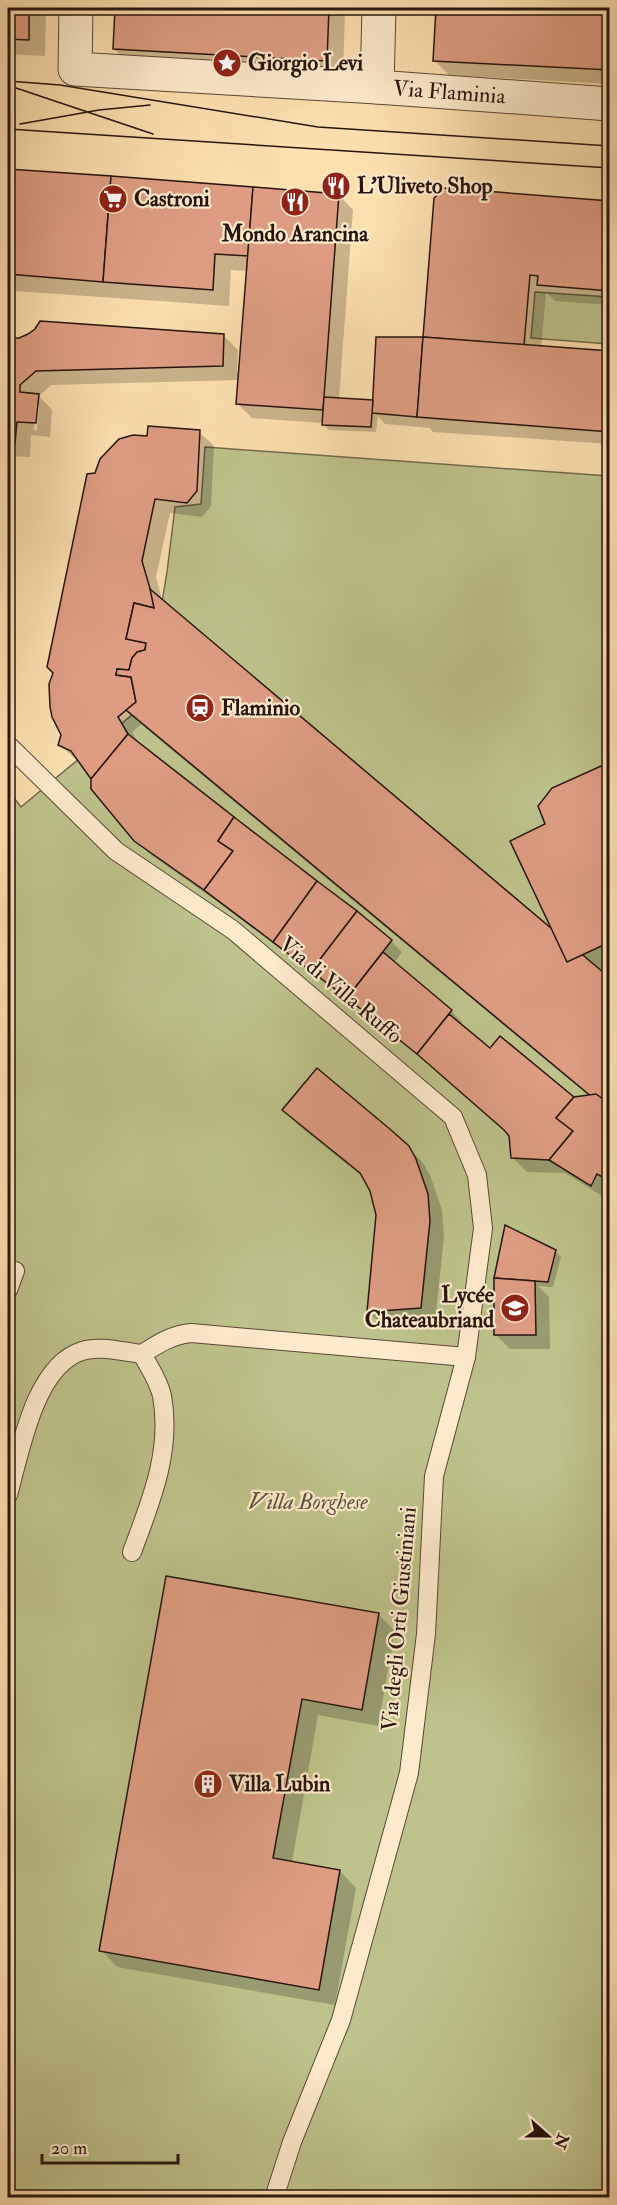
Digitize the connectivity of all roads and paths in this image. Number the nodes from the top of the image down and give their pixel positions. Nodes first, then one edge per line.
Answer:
1 (76, 8) edge
2 (379, 8) edge
3 (377, 87) junction
4 (609, 104) edge
5 (8, 745) edge
6 (15, 1271) dead end
7 (8, 1290) edge
8 (142, 1354) junction
9 (466, 1357) junction
10 (8, 1495) edge
11 (132, 1552) dead end
12 (274, 2198) edge

1 - 3 street, Via Flaminia
2 - 3 street
3 - 4 street, Via Flaminia
5 - 9 lane, Via di Villa Ruffo
6 - 7 lane
8 - 9 lane
8 - 10 lane
8 - 11 lane
9 - 12 lane, Via degli Orti Giustiniani

